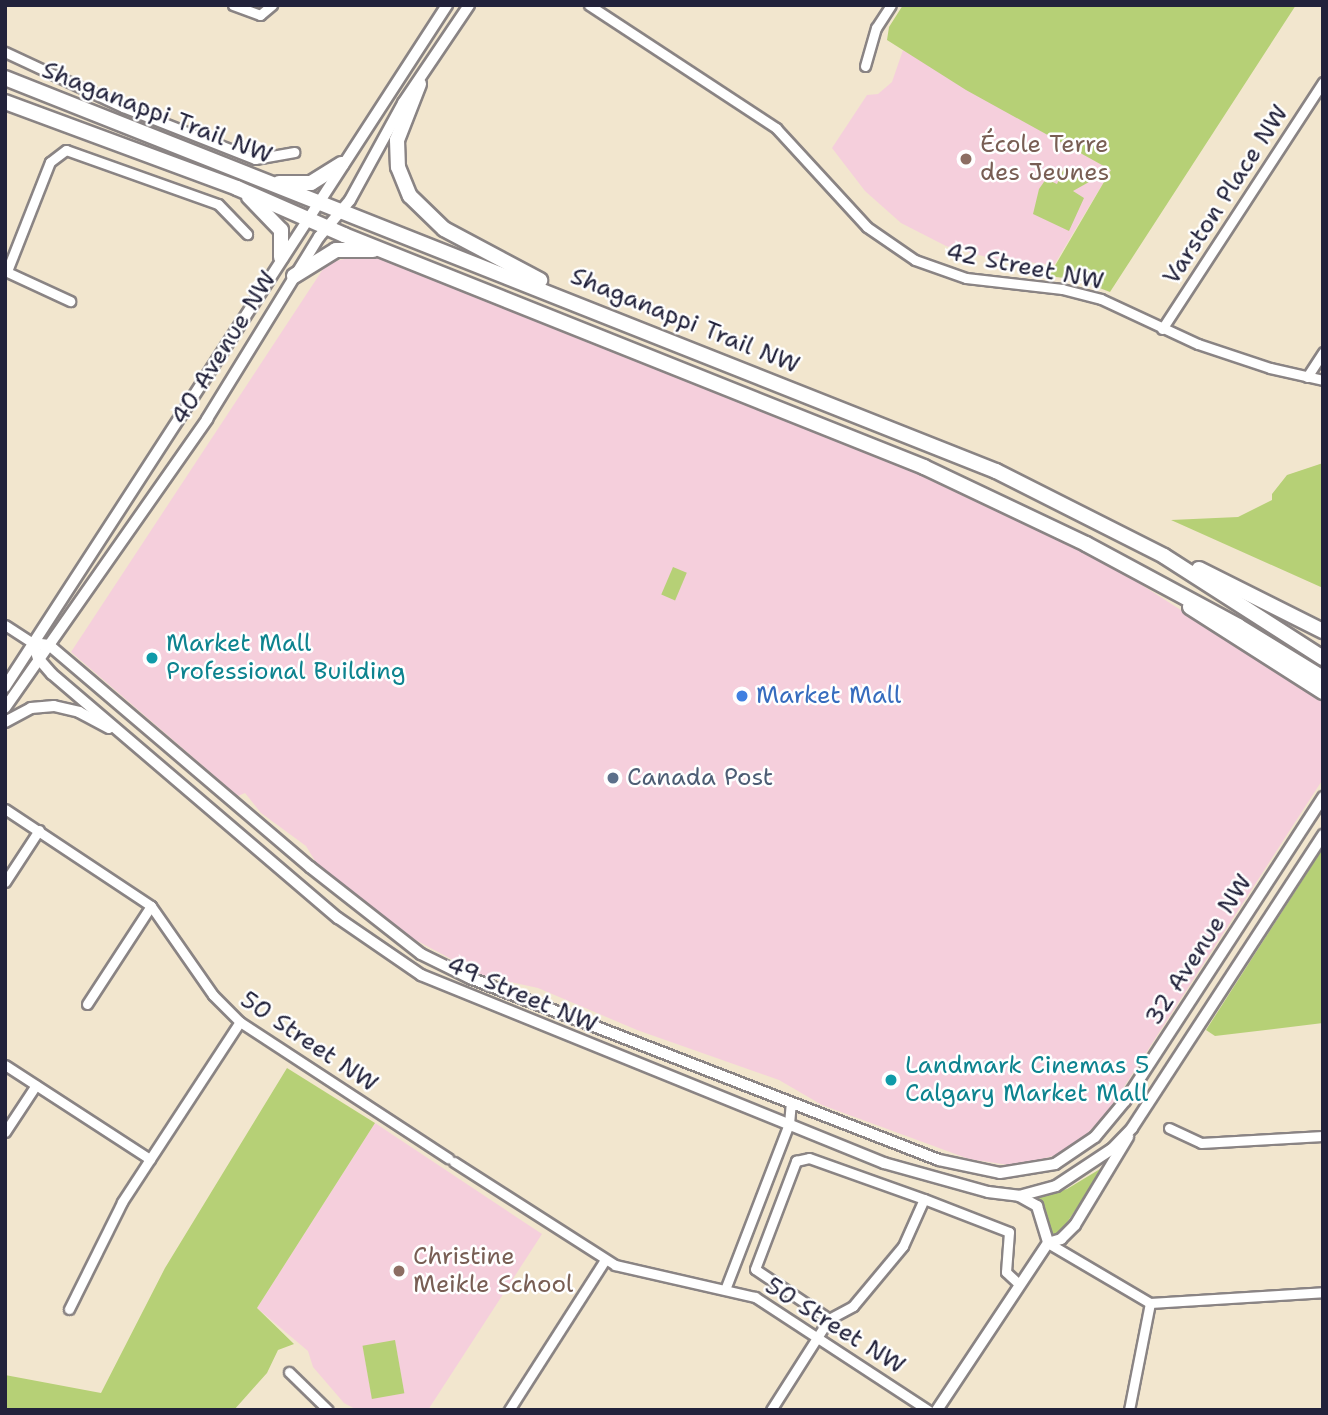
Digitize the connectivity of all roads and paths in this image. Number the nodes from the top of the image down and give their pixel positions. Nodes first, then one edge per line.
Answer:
1 (233, 5) edge
2 (272, 5) edge
3 (447, 5) edge
4 (469, 5) edge
5 (589, 5) edge
6 (891, 5) edge
7 (5, 52) edge
8 (865, 66) dead end
9 (5, 78) edge
10 (1323, 82) edge
11 (419, 84) junction
12 (5, 103) edge
13 (294, 152) dead end
14 (342, 164) junction
15 (272, 183) junction
16 (237, 188) junction
17 (318, 202) junction
18 (340, 211) junction
19 (307, 218) junction
20 (327, 227) junction
21 (247, 234) dead end
22 (381, 250) junction
23 (281, 257) junction
24 (6, 271) edge
25 (294, 276) junction
26 (70, 301) dead end
27 (593, 309) junction
28 (1162, 329) junction
29 (1323, 352) edge
30 (1307, 377) junction
31 (1323, 380) edge
32 (1164, 556) junction
33 (1183, 597) junction
34 (5, 625) edge
35 (1323, 631) edge
36 (33, 643) junction
37 (49, 645) junction
38 (38, 658) junction
39 (1323, 658) edge
40 (1323, 678) edge
41 (5, 687) edge
42 (1323, 692) edge
43 (5, 708) edge
44 (5, 722) edge
45 (129, 739) junction
46 (1323, 797) edge
47 (5, 808) edge
48 (39, 830) junction
49 (1323, 835) edge
50 (5, 882) edge
51 (151, 906) junction
52 (88, 1004) dead end
53 (240, 1022) junction
54 (5, 1065) edge
55 (36, 1085) junction
56 (791, 1102) junction
57 (803, 1107) junction
58 (789, 1124) junction
59 (1132, 1128) junction
60 (1169, 1128) dead end
61 (5, 1132) edge
62 (1323, 1136) edge
63 (1077, 1152) joint
64 (150, 1159) junction
65 (1090, 1168) joint
66 (1019, 1195) junction
67 (924, 1199) junction
68 (1048, 1242) junction
69 (605, 1260) junction
70 (1019, 1284) junction
71 (726, 1287) junction
72 (1323, 1292) edge
73 (1150, 1303) junction
74 (69, 1309) dead end
75 (829, 1319) junction
76 (818, 1337) junction
77 (289, 1372) dead end
78 (328, 1410) edge
79 (509, 1410) edge
80 (771, 1410) edge
81 (928, 1410) edge
82 (937, 1410) edge
83 (1129, 1410) edge

1 - 2 street
3 - 14 street, 40 Avenue NW
4 - 11 street, 40 Avenue NW
5 - 28 street, 42 Street NW
6 - 8 street
7 - 13 street
9 - 15 main road, Shaganappi Trail NW
10 - 28 street, Varston Place NW
11 - 18 street, 40 Avenue NW
11 - 27 main road
12 - 16 main road, Shaganappi Trail NW
14 - 15 main road
14 - 17 street, 40 Avenue NW
15 - 17 main road, Shaganappi Trail NW
16 - 19 main road, Shaganappi Trail NW
16 - 23 main road
17 - 18 main road, Shaganappi Trail NW
17 - 19 street, 40 Avenue NW
18 - 20 street, 40 Avenue NW
18 - 27 main road, Shaganappi Trail NW
19 - 20 main road, Shaganappi Trail NW
19 - 23 street, 40 Avenue NW
20 - 22 main road, Shaganappi Trail NW
20 - 25 street, 40 Avenue NW
21 - 24 street
22 - 25 main road
22 - 33 main road, Shaganappi Trail NW
23 - 36 street, 40 Avenue NW
24 - 26 street
25 - 37 street, 40 Avenue NW
27 - 32 main road, Shaganappi Trail NW
28 - 30 street, 42 Street NW
29 - 30 street
30 - 31 street, 42 Street NW
32 - 35 main road
32 - 39 main road, Shaganappi Trail NW
33 - 40 main road, Shaganappi Trail NW
33 - 42 main road
34 - 36 street
36 - 37 street
36 - 38 street, 49 Street NW
36 - 41 street, 40 Avenue NW
37 - 38 street, 40 Avenue NW
37 - 56 street, 49 Street NW
38 - 43 street, 40 Avenue NW
38 - 45 street, 49 Street NW
44 - 45 street
45 - 58 street, 49 Street NW
46 - 63 street, 32 Avenue NW
47 - 48 street, 50 Street NW
48 - 50 street
48 - 51 street, 50 Street NW
49 - 59 street, 32 Avenue NW
51 - 52 street
51 - 53 street, 50 Street NW
53 - 64 street
53 - 69 street, 50 Street NW
54 - 55 street
55 - 61 street
55 - 64 street
56 - 57 street, 49 Street NW
56 - 58 street
57 - 58 street
57 - 63 street, 49 Street NW
58 - 66 street, 49 Street NW
58 - 71 street
59 - 65 street, 32 Avenue NW
59 - 68 street, 32 Avenue NW
60 - 62 street
64 - 74 street
65 - 66 street, 49 Street NW
66 - 68 street
67 - 70 street
67 - 75 street
67 - 75 street
68 - 70 street, 32 Avenue NW
68 - 73 street
69 - 71 street, 50 Street NW
69 - 79 street
70 - 82 street, 32 Avenue NW
71 - 76 street, 50 Street NW
72 - 73 street
73 - 83 street
75 - 76 street
76 - 80 street
76 - 81 street, 50 Street NW
77 - 78 street

